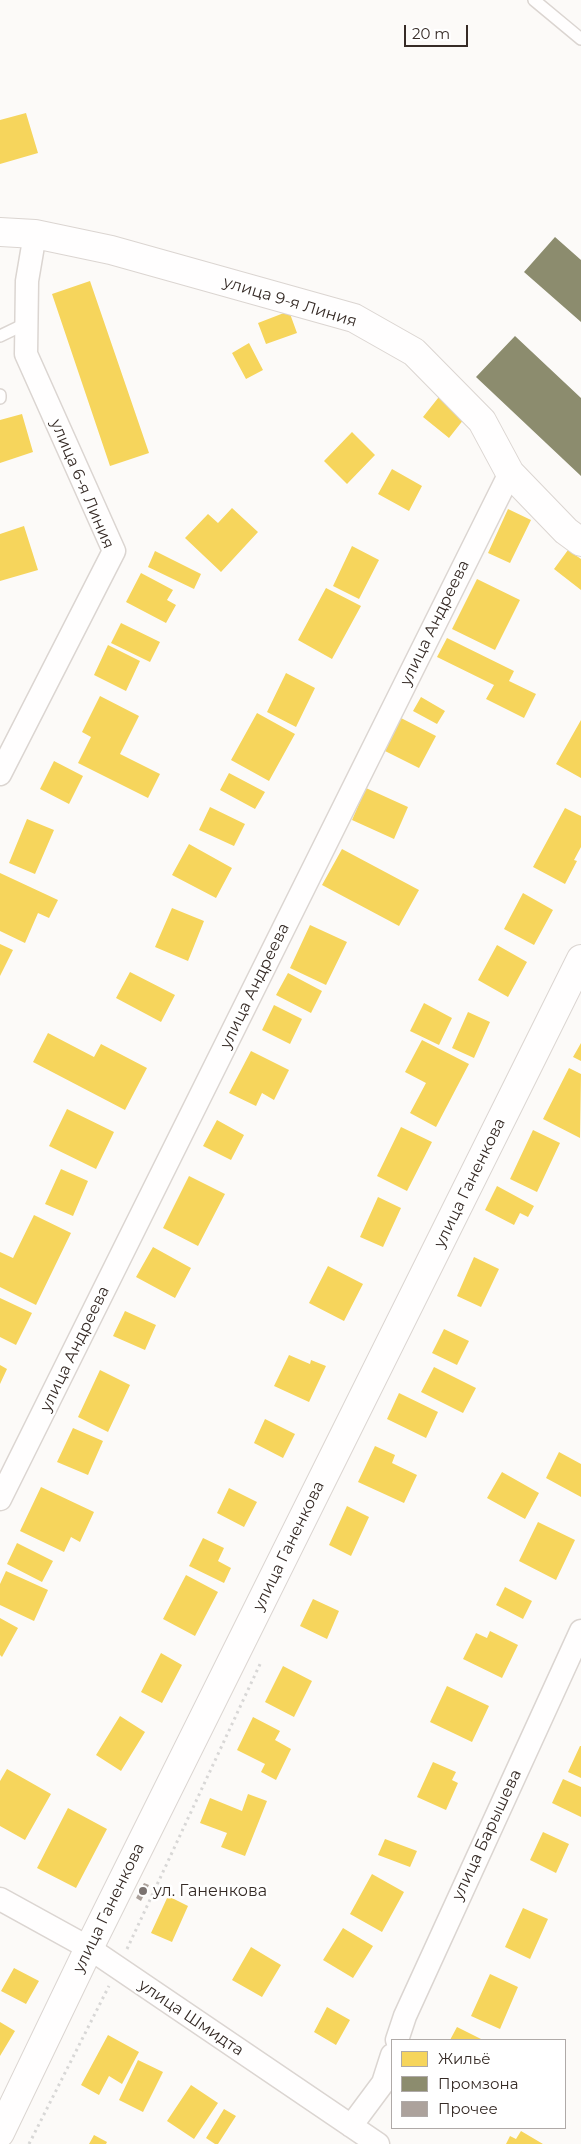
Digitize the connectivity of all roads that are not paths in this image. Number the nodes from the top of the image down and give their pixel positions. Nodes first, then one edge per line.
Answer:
1 (534, 0) edge
2 (581, 39) edge
3 (0, 232) edge
4 (35, 234) junction
5 (25, 324) junction
6 (0, 336) edge
7 (510, 473) junction
8 (581, 542) edge
9 (0, 774) edge
10 (581, 959) edge
11 (0, 1498) edge
12 (581, 1631) edge
13 (0, 1899) edge
14 (89, 1948) junction
15 (397, 2039) edge
16 (391, 2058) edge
17 (0, 2133) edge
18 (362, 2137) edge

1 - 2 lane
3 - 4 street, улица 9-я Линия
4 - 5 street, улица 6-я Линия
4 - 7 street, улица 9-я Линия
5 - 6 lane
5 - 9 street, улица 6-я Линия
7 - 8 street, улица 9-я Линия
7 - 11 street, улица Андреева
10 - 14 street, улица Ганенкова
12 - 15 street, улица Барышева
13 - 14 street, улица Шмидта
14 - 17 street, улица Ганенкова
14 - 18 street, улица Шмидта
16 - 18 street

